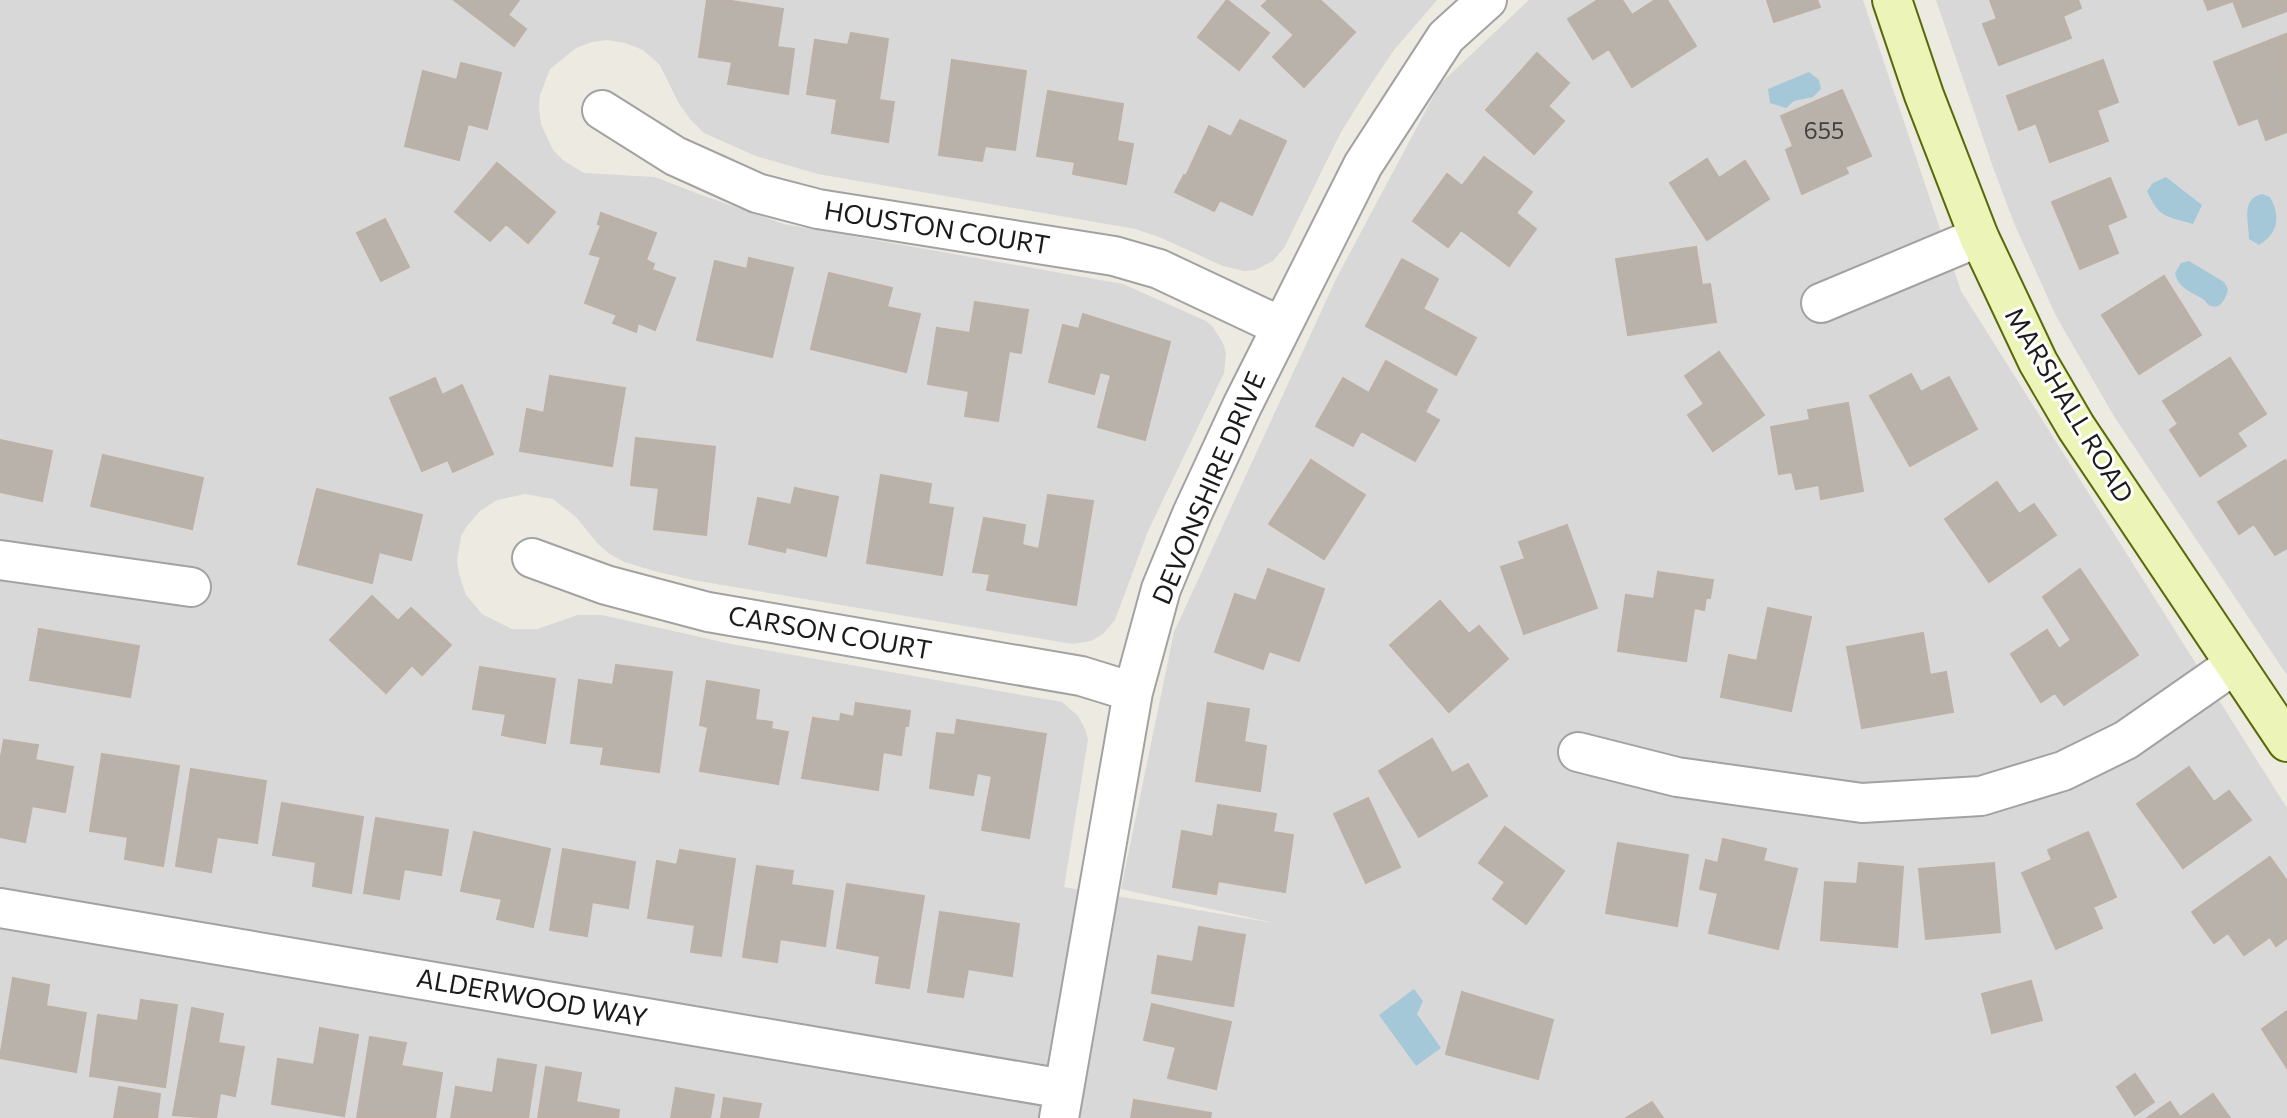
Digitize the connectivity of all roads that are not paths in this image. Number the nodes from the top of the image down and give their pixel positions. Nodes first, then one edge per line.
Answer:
1 (1487, 0) edge
2 (1892, 0) edge
3 (602, 110) dead end
4 (1979, 237) junction
5 (1821, 303) dead end
6 (1280, 326) junction
7 (532, 558) dead end
8 (0, 560) edge
9 (191, 587) dead end
10 (2235, 664) junction
11 (1133, 692) junction
12 (2287, 742) edge
13 (1578, 751) dead end
14 (0, 908) edge
15 (1062, 1103) edge

1 - 6 street, DEVONSHIRE DRIVE
2 - 4 street, MARSHALL ROAD
3 - 6 street, HOUSTON COURT
4 - 5 street
4 - 10 street, MARSHALL ROAD
6 - 11 street, DEVONSHIRE DRIVE
7 - 11 street, CARSON COURT
8 - 9 street
10 - 12 street, MARSHALL ROAD
10 - 13 street
11 - 15 street, DEVONSHIRE DRIVE
14 - 15 street, ALDERWOOD WAY

